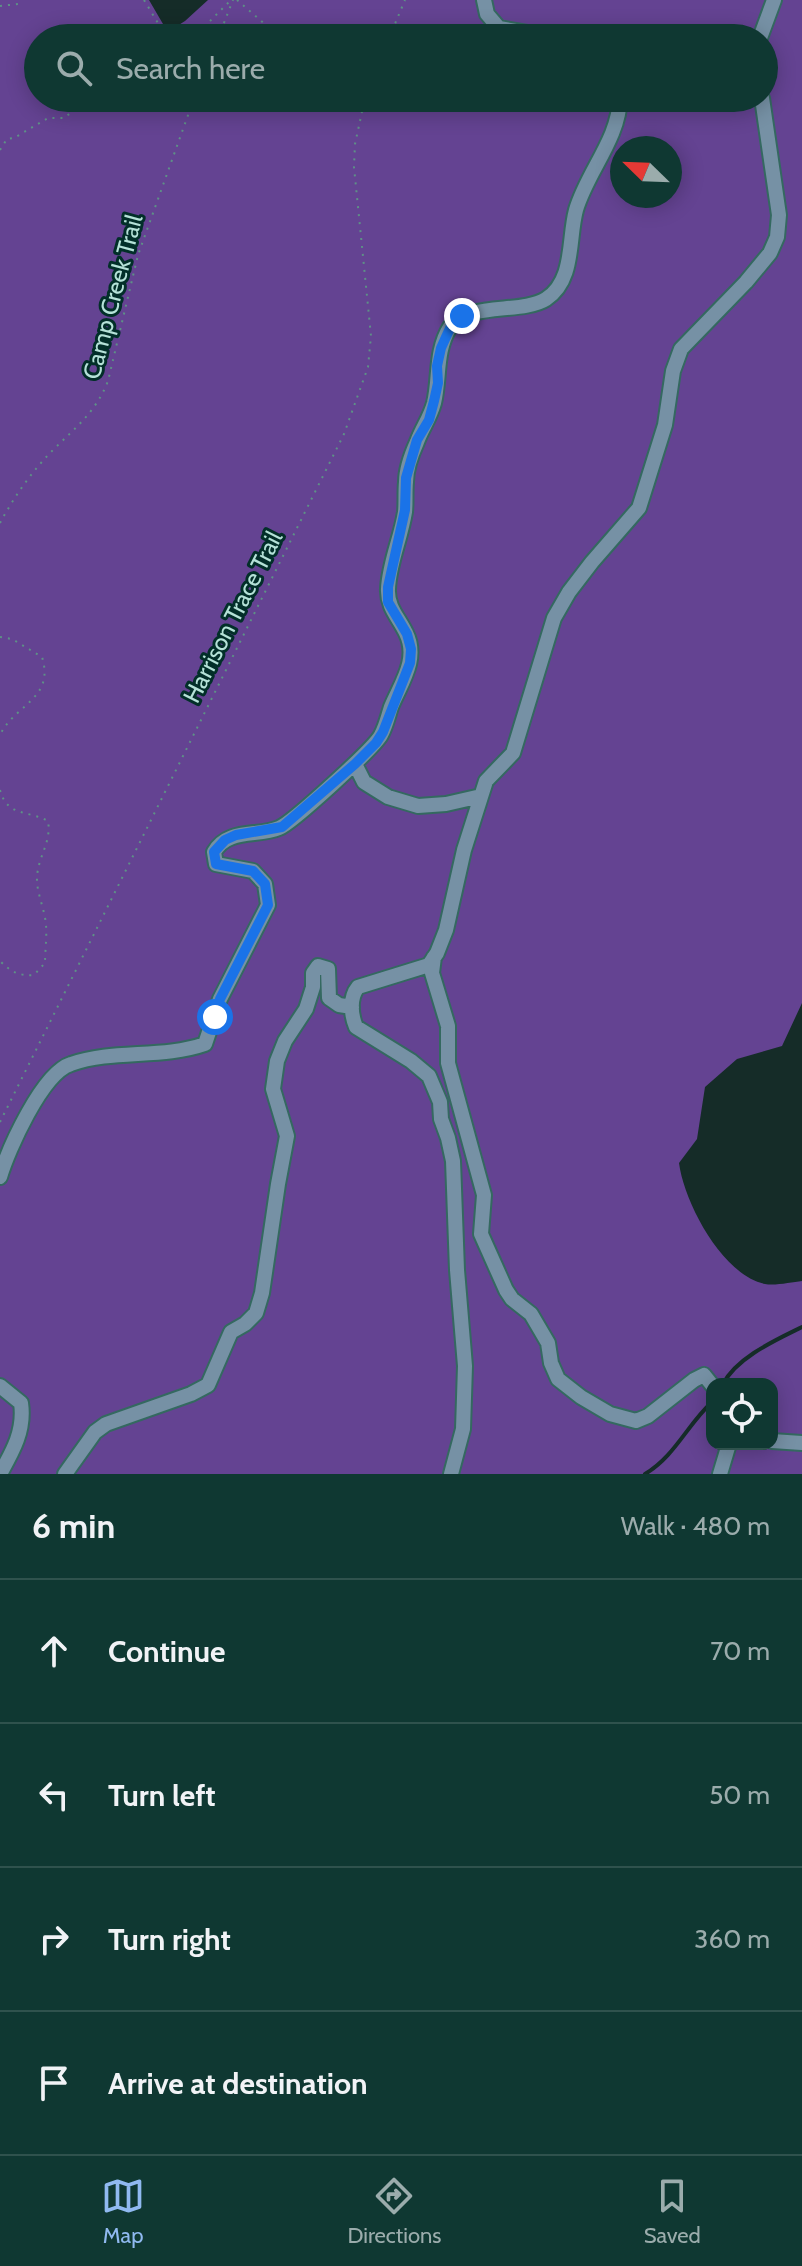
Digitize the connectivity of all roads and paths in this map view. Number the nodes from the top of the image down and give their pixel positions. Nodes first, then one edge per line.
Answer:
1 (19, 0) edge
2 (144, 0) edge
3 (234, 0) edge
4 (405, 0) edge
5 (484, 0) edge
6 (774, 0) edge
7 (0, 6) edge
8 (159, 24) edge
9 (208, 24) edge
10 (224, 24) edge
11 (264, 24) edge
12 (395, 24) edge
13 (496, 24) edge
14 (765, 24) edge
15 (72, 112) edge
16 (189, 112) edge
17 (361, 112) edge
18 (617, 112) edge
19 (764, 112) edge
20 (0, 150) edge
21 (0, 523) edge
22 (0, 637) edge
23 (0, 735) edge
24 (355, 764) junction
25 (0, 790) edge
26 (481, 796) junction
27 (434, 956) junction
28 (0, 961) edge
29 (352, 1007) junction
30 (0, 1122) edge
31 (0, 1177) edge
32 (706, 1380) edge
33 (0, 1386) edge
34 (778, 1441) edge
35 (802, 1443) edge
36 (727, 1450) edge
37 (0, 1474) edge
38 (65, 1474) edge
39 (451, 1474) edge
40 (720, 1474) edge

1 - 7 path
2 - 8 path
3 - 9 path
3 - 10 path
3 - 11 path
4 - 12 path
5 - 13 lane
6 - 14 lane
15 - 20 path
16 - 21 path, Camp Creek Trail
17 - 30 path, Harrison Trace Trail
18 - 24 lane
19 - 26 lane
22 - 23 path
24 - 26 lane
24 - 31 lane
25 - 28 path
26 - 27 lane
27 - 29 lane
27 - 32 lane
29 - 38 lane
29 - 39 lane
33 - 37 lane
34 - 35 lane
36 - 40 lane

